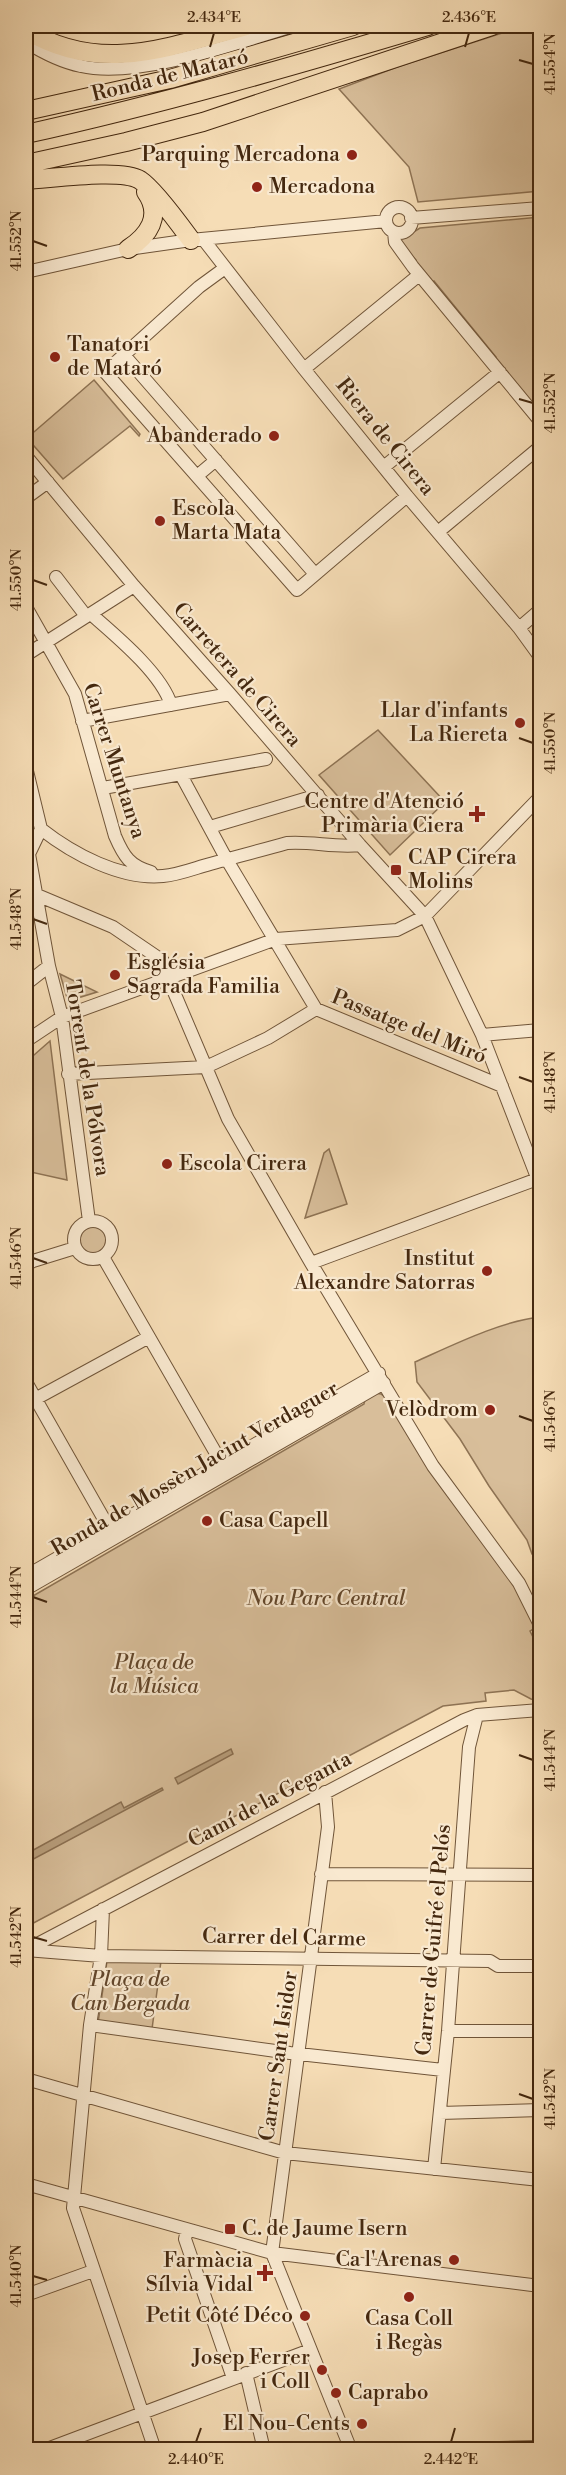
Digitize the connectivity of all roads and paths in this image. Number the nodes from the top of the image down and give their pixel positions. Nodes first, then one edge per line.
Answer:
1 (246, 26) edge
2 (293, 26) edge
3 (353, 26) edge
4 (428, 26) edge
5 (492, 26) edge
6 (26, 30) edge
7 (26, 42) edge
8 (275, 72) junction
9 (26, 111) edge
10 (26, 134) edge
11 (26, 144) edge
12 (26, 164) edge
13 (77, 177) junction
14 (26, 180) edge
15 (540, 208) edge
16 (411, 218) junction
17 (390, 226) junction
18 (197, 239) junction
19 (128, 249) junction
20 (225, 268) junction
21 (26, 272) edge
22 (419, 275) junction
23 (124, 355) junction
24 (304, 369) junction
25 (500, 372) junction
26 (540, 421) edge
27 (540, 447) edge
28 (26, 456) edge
29 (216, 460) junction
30 (385, 466) junction
31 (197, 476) junction
32 (48, 482) junction
33 (407, 496) junction
34 (26, 498) edge
35 (438, 532) junction
36 (315, 574) junction
37 (56, 577) dead end
38 (134, 586) junction
39 (26, 607) edge
40 (540, 610) edge
41 (89, 615) junction
42 (519, 628) junction
43 (46, 643) junction
44 (26, 655) edge
45 (540, 657) edge
46 (230, 694) junction
47 (171, 705) junction
48 (82, 721) junction
49 (266, 759) dead end
50 (26, 767) edge
51 (182, 776) junction
52 (103, 788) junction
53 (318, 795) junction
54 (540, 797) edge
55 (210, 827) junction
56 (40, 829) junction
57 (360, 845) junction
58 (27, 853) edge
59 (227, 860) junction
60 (164, 876) junction
61 (37, 895) junction
62 (26, 906) edge
63 (425, 916) junction
64 (276, 939) junction
65 (50, 966) junction
66 (168, 978) junction
67 (26, 984) edge
68 (316, 1009) junction
69 (62, 1017) junction
70 (540, 1030) edge
71 (482, 1035) junction
72 (26, 1041) edge
73 (207, 1067) junction
74 (68, 1074) junction
75 (502, 1086) junction
76 (540, 1181) edge
77 (89, 1221) junction
78 (75, 1248) junction
79 (103, 1257) junction
80 (311, 1263) junction
81 (26, 1265) edge
82 (149, 1337) junction
83 (382, 1378) junction
84 (26, 1382) edge
85 (30, 1401) edge
86 (225, 1469) junction
87 (112, 1534) junction
88 (26, 1576) edge
89 (26, 1589) edge
90 (540, 1624) edge
91 (540, 1710) edge
92 (477, 1715) junction
93 (325, 1792) junction
94 (321, 1874) junction
95 (460, 1874) junction
96 (540, 1875) edge
97 (104, 1909) junction
98 (26, 1950) edge
99 (101, 1956) junction
100 (312, 1957) junction
101 (452, 1960) junction
102 (540, 1966) edge
103 (90, 2025) junction
104 (448, 2031) junction
105 (540, 2031) edge
106 (298, 2054) junction
107 (443, 2070) junction
108 (26, 2079) edge
109 (84, 2097) junction
110 (540, 2110) edge
111 (441, 2113) junction
112 (285, 2153) junction
113 (435, 2169) junction
114 (540, 2180) edge
115 (26, 2184) edge
116 (73, 2197) junction
117 (187, 2230) junction
118 (272, 2253) junction
119 (93, 2271) junction
120 (540, 2286) edge
121 (26, 2295) edge
122 (310, 2349) junction
123 (246, 2373) junction
124 (233, 2378) junction
125 (142, 2412) junction
126 (540, 2447) edge
127 (44, 2450) edge
128 (155, 2450) edge
129 (264, 2450) edge
130 (351, 2450) edge
131 (410, 2450) edge

1 - 6 highway
2 - 7 street
3 - 9 highway, Ronda de Mataró
4 - 8 highway, Ronda de Mataró
5 - 12 highway
8 - 10 highway, Ronda de Mataró
8 - 11 highway
13 - 14 highway
13 - 18 highway
13 - 19 highway
15 - 16 street
16 - 17 street
16 - 17 street
17 - 18 street
17 - 22 street
18 - 19 street
18 - 20 street, Riera de Cirera
19 - 21 street
20 - 23 street
20 - 24 street, Riera de Cirera
22 - 24 street
22 - 25 street
23 - 29 street
23 - 31 street
24 - 30 street, Riera de Cirera
25 - 26 street
25 - 30 street
27 - 35 street
28 - 32 street, Carretera de Cirera
29 - 31 street
29 - 36 street
30 - 33 street, Riera de Cirera
31 - 36 street
32 - 34 street
32 - 38 street, Carretera de Cirera
33 - 35 street, Riera de Cirera
33 - 36 street
35 - 42 street, Riera de Cirera
37 - 41 street
38 - 41 street
38 - 46 street, Carretera de Cirera
39 - 43 street, Carrer Muntanya
40 - 42 street
41 - 43 street
41 - 47 street
42 - 45 street, Riera de Cirera
43 - 44 street
43 - 48 street, Carrer Muntanya
46 - 47 street
46 - 53 street, Carretera de Cirera
47 - 48 street
48 - 52 street, Carrer Muntanya
49 - 51 street
50 - 56 street
51 - 52 street
51 - 55 street
52 - 60 street, Carrer Muntanya
53 - 55 street
53 - 57 street, Carretera de Cirera
54 - 63 street
55 - 59 street
56 - 58 street, Torrent de la Pólvora
56 - 60 street
57 - 59 street
57 - 63 street, Carretera de Cirera
58 - 61 street, Torrent de la Pólvora
59 - 60 street
59 - 64 street
61 - 62 street
61 - 65 street, Torrent de la Pólvora
61 - 66 street
63 - 64 street
63 - 71 street, Carretera de Cirera
64 - 66 street
64 - 68 street
65 - 67 street
65 - 69 street, Torrent de la Pólvora
66 - 69 street
66 - 73 street
68 - 73 street, Passatge del Miró
68 - 75 street, Passatge del Miró
69 - 72 street
69 - 74 street, Torrent de la Pólvora
70 - 71 street
71 - 75 street, Carretera de Cirera
73 - 74 street
73 - 80 street
74 - 77 street, Torrent de la Pólvora
75 - 76 street, Carretera de Cirera
76 - 80 street
77 - 78 street
77 - 79 street
78 - 79 street
78 - 81 street
79 - 82 street
80 - 83 street
82 - 85 street
82 - 86 street
83 - 86 street, Ronda de Mossèn Jacint Verdaguer
83 - 90 street
84 - 85 street
85 - 87 street
86 - 87 street, Ronda de Mossèn Jacint Verdaguer
87 - 88 street, Ronda de Mossèn Jacint Verdaguer
87 - 89 street, Ronda de Mossèn Jacint Verdaguer
91 - 92 street, Camí de la Geganta
92 - 93 street, Camí de la Geganta
92 - 95 street, Carrer de Guifré el Pelós
93 - 94 street, Carrer Sant Isidor
93 - 97 street, Camí de la Geganta
94 - 95 street
94 - 100 street, Carrer Sant Isidor
95 - 96 street
95 - 101 street, Carrer de Guifré el Pelós
97 - 98 street, Camí de la Geganta
97 - 99 street
98 - 99 street, Carrer del Carme
99 - 100 street, Carrer del Carme
99 - 103 street
100 - 101 street, Carrer del Carme
100 - 106 street, Carrer Sant Isidor
101 - 102 street, Carrer del Carme
101 - 104 street, Carrer de Guifré el Pelós
103 - 106 street
103 - 109 street
104 - 105 street
104 - 107 street, Carrer de Guifré el Pelós
106 - 107 street
106 - 112 street, Carrer Sant Isidor
107 - 111 street, Carrer de Guifré el Pelós
108 - 109 street
109 - 112 street
109 - 116 street
110 - 111 street
111 - 113 street, Carrer de Guifré el Pelós
112 - 113 street
112 - 118 street, Carrer Sant Isidor
113 - 114 street
115 - 116 street
116 - 117 street
116 - 119 street
117 - 118 street
117 - 124 street
118 - 120 street
118 - 122 street
119 - 121 street
119 - 125 street
122 - 123 street
122 - 130 street
123 - 124 street
123 - 129 street
124 - 125 street
125 - 127 street
125 - 128 street
126 - 131 street

